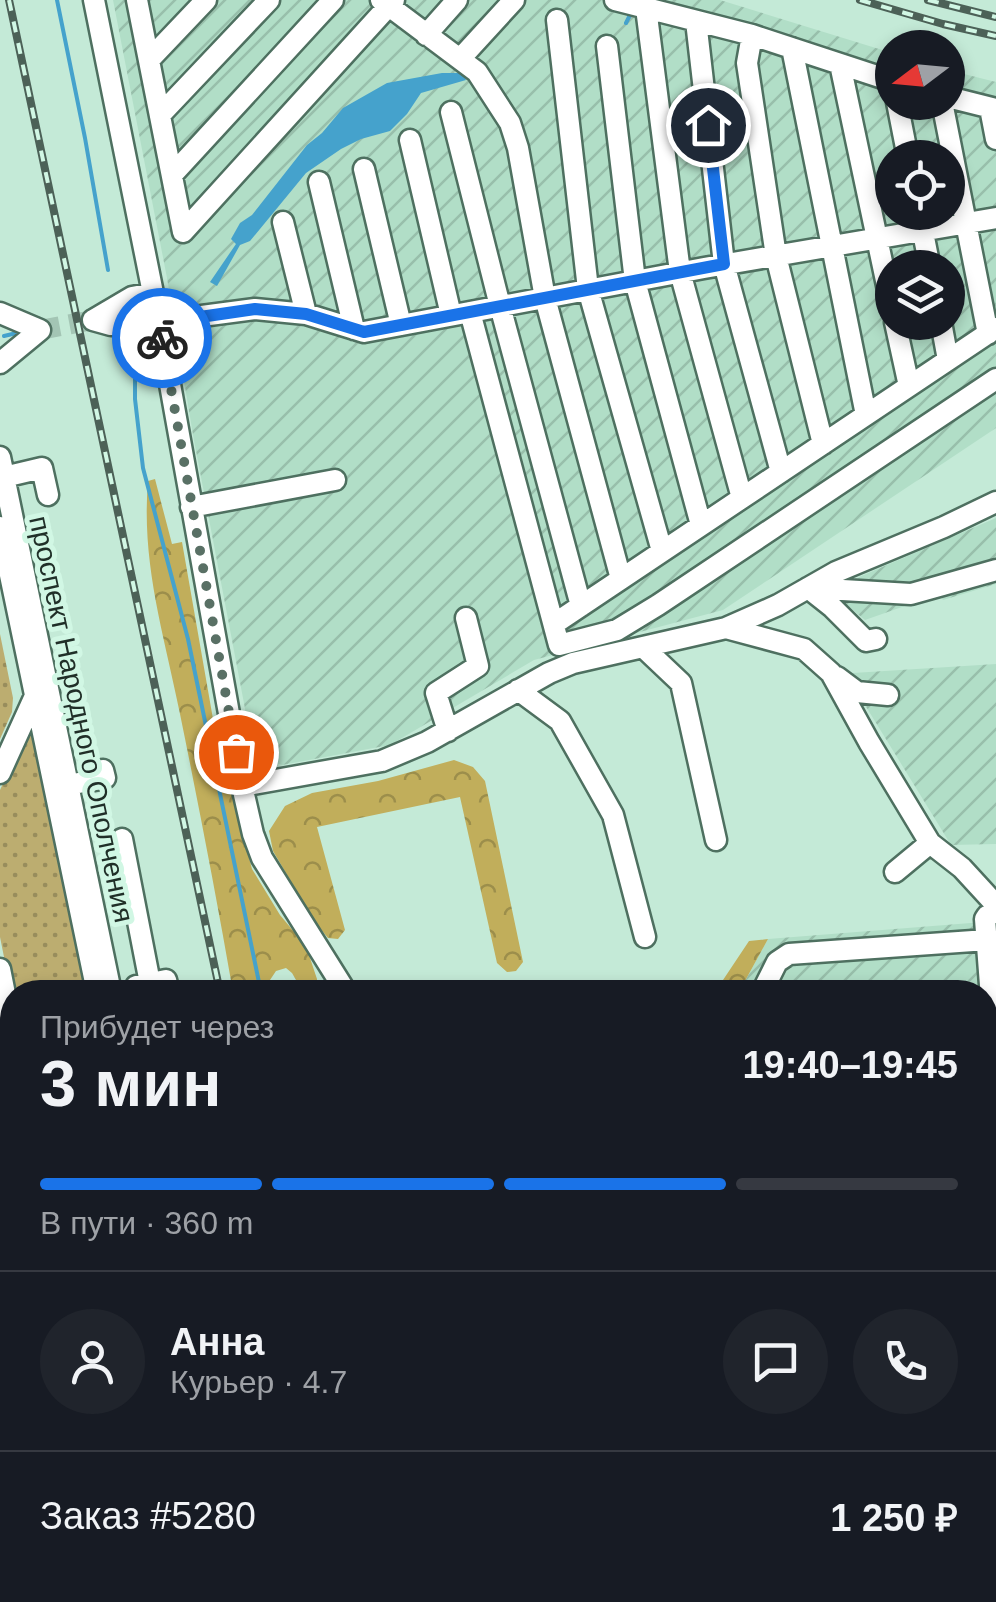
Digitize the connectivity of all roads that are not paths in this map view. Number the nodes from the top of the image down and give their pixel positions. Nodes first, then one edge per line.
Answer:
1 (94, 0) edge
2 (206, 0) edge
3 (269, 0) edge
4 (334, 0) edge
5 (457, 0) edge
6 (514, 0) edge
7 (615, 0) edge
8 (388, 2) edge
9 (141, 3) edge
10 (646, 8) junction
11 (557, 20) dead end
12 (696, 21) junction
13 (426, 34) junction
14 (752, 35) junction
15 (607, 46) dead end
16 (792, 48) junction
17 (149, 60) junction
18 (460, 60) junction
19 (840, 64) junction
20 (875, 75) edge
21 (965, 104) edge
22 (993, 109) edge
23 (451, 112) dead end
24 (160, 114) junction
25 (948, 120) edge
26 (996, 139) edge
27 (410, 140) dead end
28 (364, 169) dead end
29 (172, 175) junction
30 (319, 182) dead end
31 (996, 218) edge
32 (283, 222) dead end
33 (966, 224) junction
34 (900, 230) edge
35 (877, 239) junction
36 (832, 246) junction
37 (879, 250) edge
38 (776, 256) junction
39 (724, 264) junction
40 (680, 272) junction
41 (635, 281) junction
42 (588, 290) junction
43 (153, 293) junction
44 (545, 298) junction
45 (500, 306) junction
46 (0, 313) edge
47 (461, 313) junction
48 (306, 314) junction
49 (159, 323) junction
50 (401, 324) junction
51 (354, 329) junction
52 (992, 331) edge
53 (899, 340) edge
54 (944, 340) edge
55 (948, 360) junction
56 (0, 363) edge
57 (996, 379) edge
58 (909, 386) junction
59 (866, 415) junction
60 (823, 444) junction
61 (2, 467) edge
62 (781, 472) junction
63 (336, 480) dead end
64 (48, 495) dead end
65 (742, 498) junction
66 (996, 502) edge
67 (191, 506) junction
68 (701, 525) junction
69 (0, 527) edge
70 (662, 551) junction
71 (9, 563) edge
72 (996, 570) edge
73 (621, 579) junction
74 (808, 588) junction
75 (581, 606) junction
76 (466, 618) dead end
77 (554, 624) junction
78 (726, 628) junction
79 (876, 639) dead end
80 (644, 647) junction
81 (831, 673) junction
82 (518, 690) junction
83 (35, 696) junction
84 (888, 696) dead end
85 (448, 730) junction
86 (103, 770) dead end
87 (0, 773) edge
88 (68, 785) junction
89 (242, 786) junction
90 (122, 840) dead end
91 (716, 840) dead end
92 (930, 844) junction
93 (895, 872) dead end
94 (996, 909) edge
95 (644, 937) dead end
96 (987, 940) junction
97 (94, 980) edge
98 (109, 980) edge
99 (150, 980) edge
100 (338, 980) edge
101 (768, 980) edge
102 (990, 980) edge

1 - 43 street
2 - 17 street
3 - 24 street
4 - 29 street
5 - 13 street
6 - 18 street
7 - 10 street
8 - 13 street
8 - 29 street
9 - 17 street
10 - 12 street
10 - 40 street
11 - 42 street
12 - 14 street
12 - 39 street
13 - 18 street
14 - 16 street
14 - 38 street
15 - 41 street
16 - 19 street
16 - 36 street
17 - 24 street
18 - 44 street
19 - 20 street
19 - 35 street
21 - 22 street
22 - 26 street
23 - 45 street
24 - 29 street
25 - 33 street
27 - 47 street
28 - 50 street
30 - 51 street
31 - 33 street
32 - 48 street
33 - 52 street
34 - 35 street
35 - 36 street
35 - 37 street
36 - 38 street
36 - 59 street
38 - 39 street
38 - 60 street
39 - 40 street
39 - 62 street
40 - 41 street
40 - 65 street
41 - 42 street
41 - 68 street
42 - 44 street
42 - 70 street
43 - 49 street
43 - 49 street
44 - 45 street
44 - 73 street
45 - 47 street
45 - 75 street
46 - 56 street
47 - 50 street
47 - 77 street
48 - 49 street
48 - 51 street
49 - 67 street
50 - 51 street
52 - 55 street
53 - 58 street
54 - 55 street
55 - 58 street
57 - 77 street
58 - 59 street
59 - 60 street
60 - 62 street
61 - 64 street
61 - 71 street, проспект Народного Ополчения
62 - 65 street
63 - 67 street
65 - 68 street
66 - 74 street
67 - 89 street
68 - 70 street
69 - 71 street, проспект Народного Ополчения
70 - 73 street
71 - 83 street, проспект Народного Ополчения
71 - 88 street, проспект Народного Ополчения
72 - 74 street
73 - 75 street
74 - 78 street
74 - 79 street
75 - 77 street
76 - 85 street
78 - 80 street
78 - 81 street
80 - 82 street
80 - 91 street
81 - 84 street
81 - 92 street
82 - 85 street
82 - 95 street
83 - 87 street
83 - 97 street, проспект Народного Ополчения
85 - 89 street
86 - 88 street
88 - 98 street, проспект Народного Ополчения
89 - 100 street
90 - 99 street
92 - 93 street
92 - 94 street
94 - 96 street
96 - 101 street
96 - 102 street

